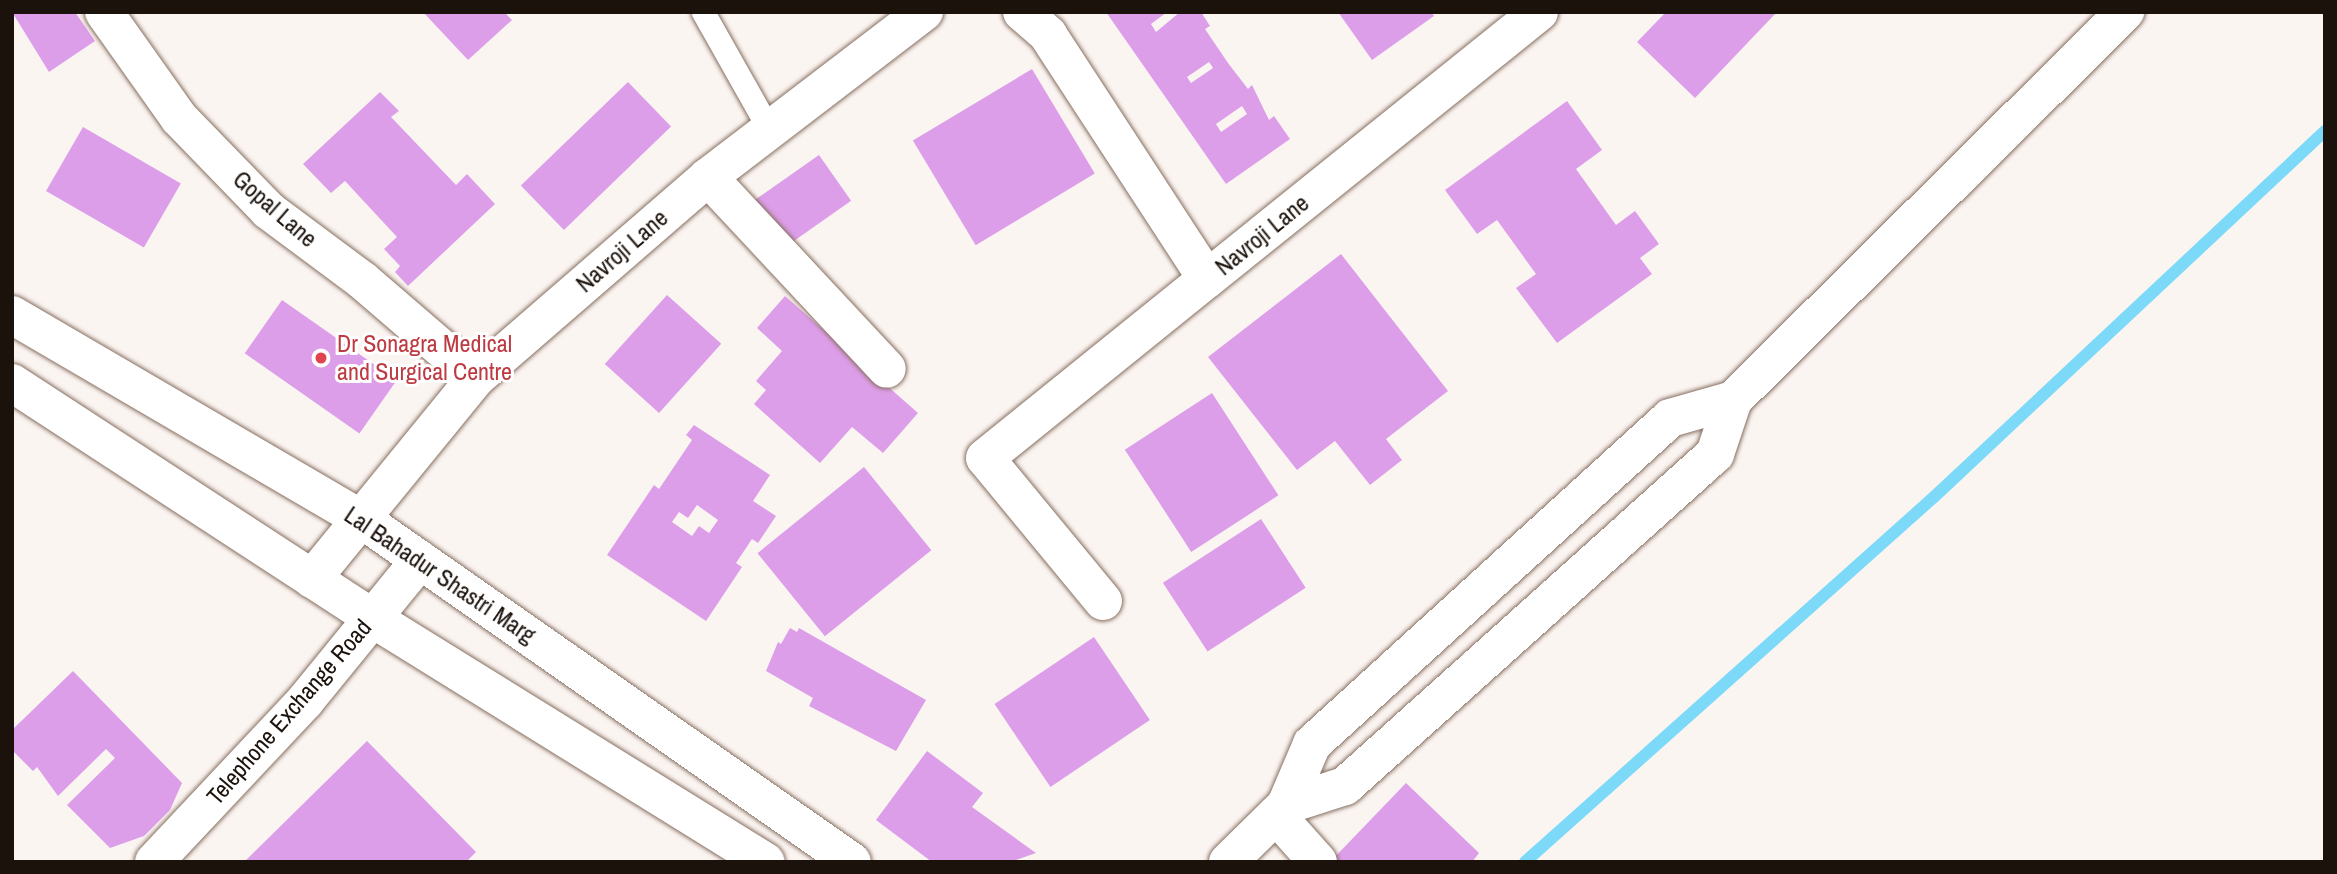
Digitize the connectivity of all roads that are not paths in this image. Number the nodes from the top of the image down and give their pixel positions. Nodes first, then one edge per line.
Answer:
1 (104, 12) edge
2 (703, 12) edge
3 (924, 12) edge
4 (1022, 12) edge
5 (1539, 12) edge
6 (2125, 12) edge
7 (769, 129) junction
8 (708, 177) junction
9 (1207, 279) junction
10 (12, 315) edge
11 (887, 369) dead end
12 (476, 378) junction
13 (12, 383) edge
14 (1733, 400) junction
15 (360, 518) junction
16 (420, 559) junction
17 (312, 579) junction
18 (1103, 601) dead end
19 (1462, 608) junction
20 (372, 618) junction
21 (1497, 649) junction
22 (1341, 718) junction
23 (1377, 757) junction
24 (1281, 810) junction
25 (154, 862) edge
26 (765, 862) edge
27 (852, 862) edge
28 (1228, 862) edge
29 (1318, 862) edge

1 - 12 street, Gopal Lane
2 - 7 lane
3 - 7 street, Navroji Lane
4 - 9 street
5 - 9 street, Navroji Lane
6 - 14 street
7 - 8 street, Navroji Lane
8 - 11 street
8 - 12 street, Navroji Lane
9 - 18 street, Navroji Lane
10 - 15 street, Lal Bahadur Shastri Marg
12 - 15 street, Navroji Lane
13 - 17 street
14 - 19 street
14 - 21 street
15 - 16 street, Lal Bahadur Shastri Marg
15 - 17 street, Navroji Lane
16 - 20 street, Telephone Exchange Road
16 - 27 street, Lal Bahadur Shastri Marg
17 - 20 street
19 - 21 street
19 - 22 street
20 - 25 street, Telephone Exchange Road
20 - 26 street
21 - 23 street
22 - 23 street
22 - 24 street
23 - 24 street
24 - 28 street
24 - 29 street

